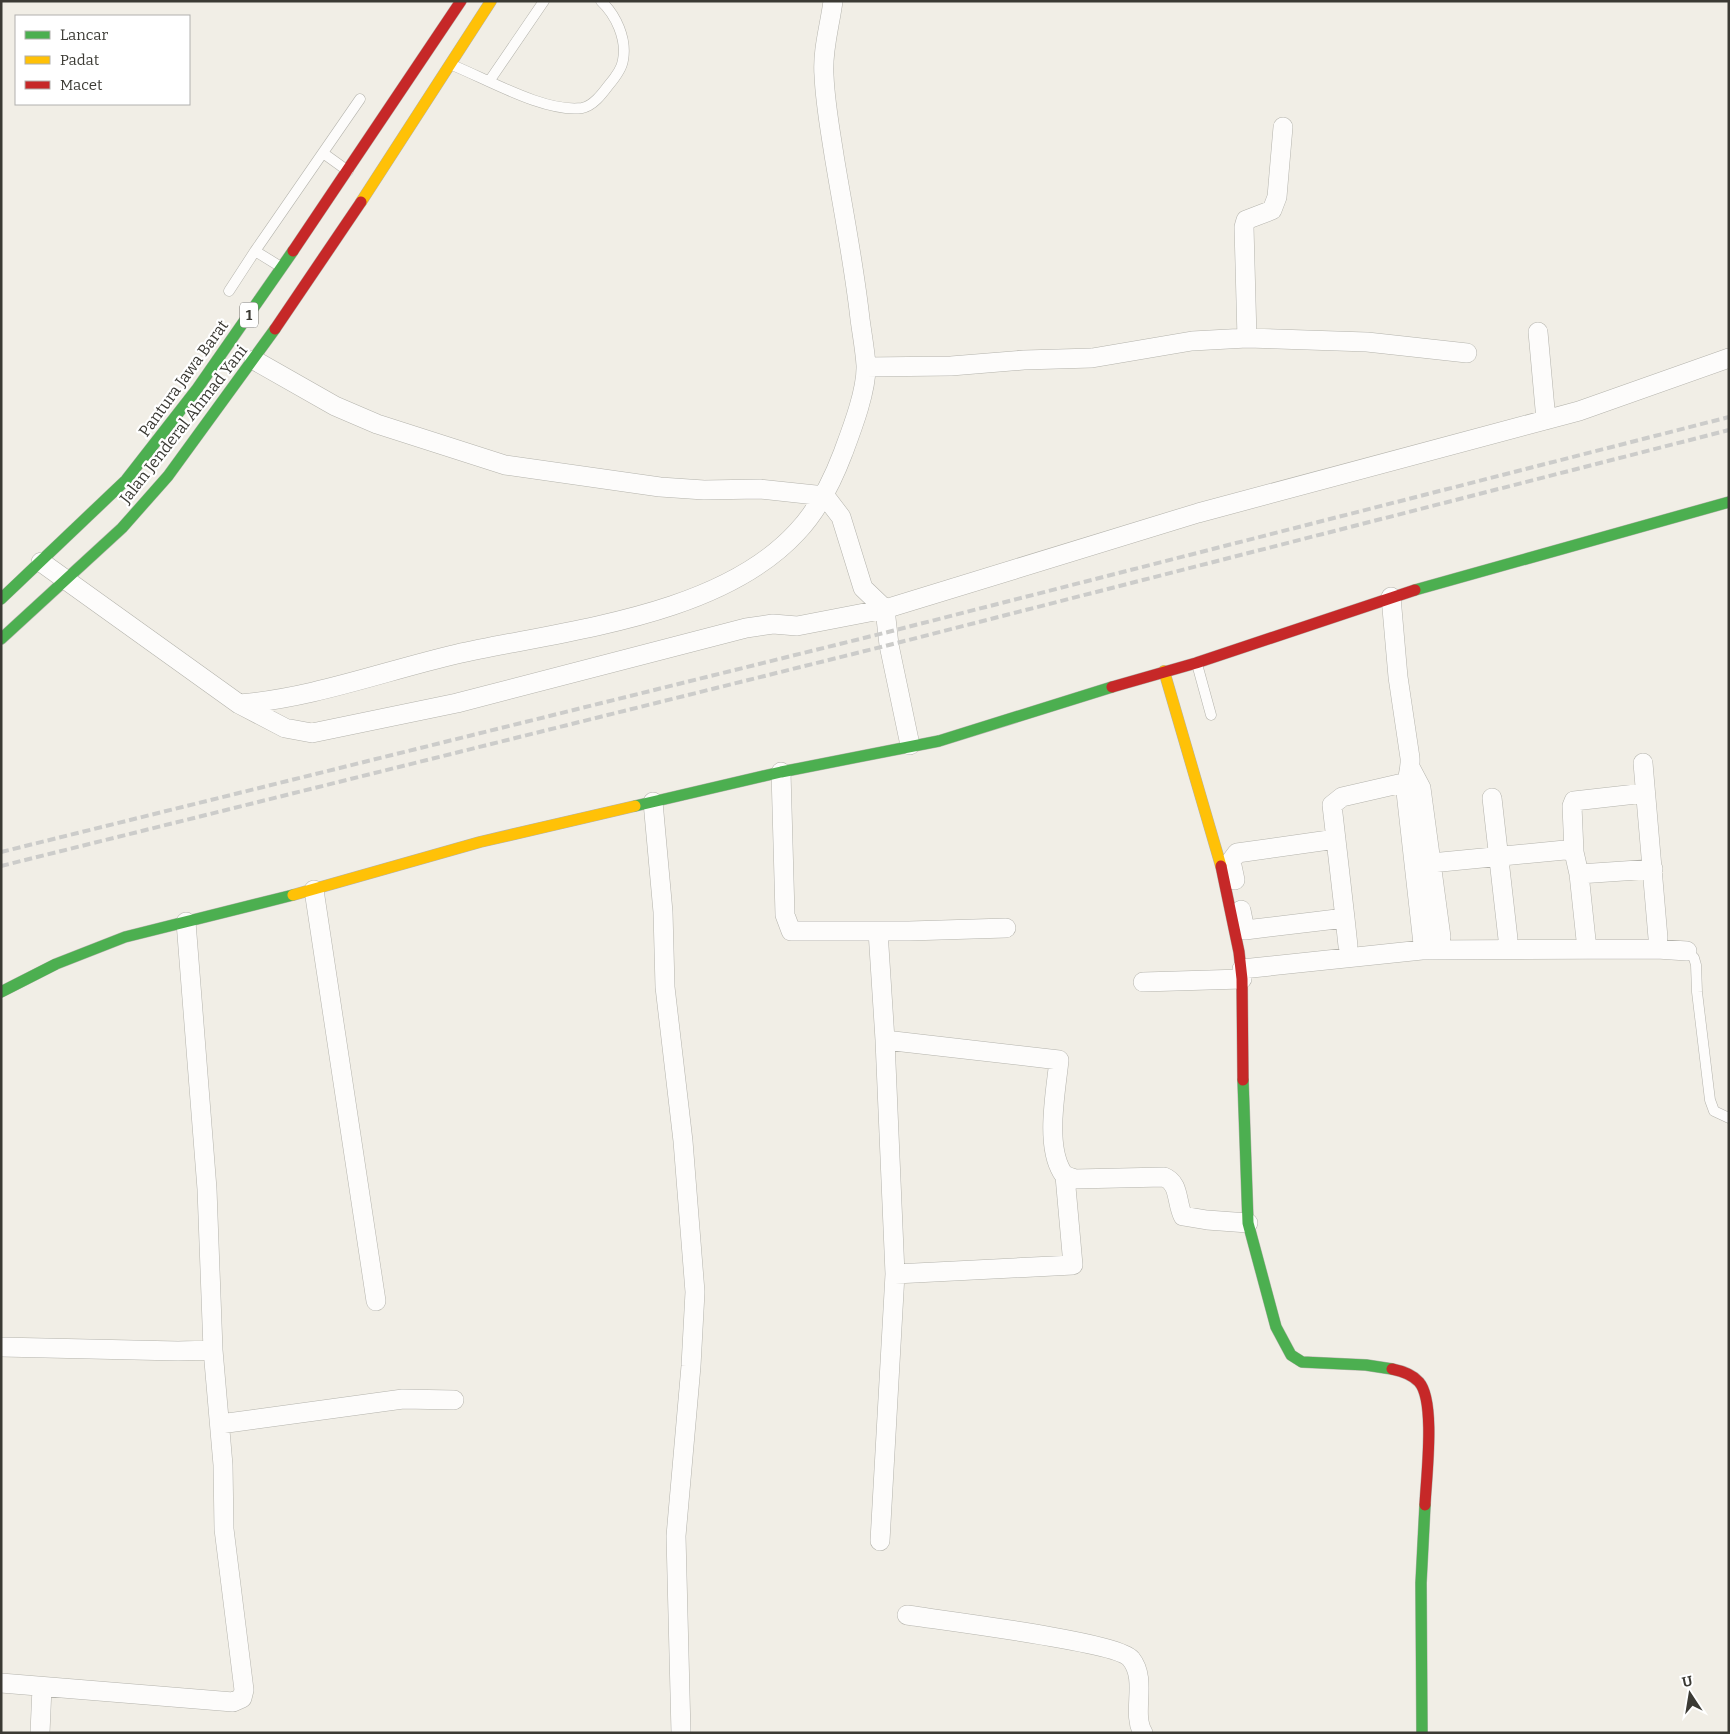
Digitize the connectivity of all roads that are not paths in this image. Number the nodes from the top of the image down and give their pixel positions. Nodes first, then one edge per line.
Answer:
1 (461, 1) edge
2 (491, 1) edge
3 (544, 1) edge
4 (600, 1) edge
5 (833, 1) edge
6 (449, 64) junction
7 (490, 80) junction
8 (360, 99) dead end
9 (1283, 127) dead end
10 (323, 153) junction
11 (348, 172) junction
12 (255, 251) junction
13 (282, 268) junction
14 (229, 291) dead end
15 (1538, 332) dead end
16 (1246, 338) junction
17 (1467, 353) dead end
18 (1729, 358) edge
19 (254, 360) junction
20 (866, 367) junction
21 (1546, 420) junction
22 (824, 496) junction
23 (1729, 502) edge
24 (41, 562) junction
25 (66, 580) junction
26 (1391, 597) junction
27 (1, 599) edge
28 (885, 609) junction
29 (3, 634) edge
30 (1196, 664) junction
31 (1164, 671) junction
32 (239, 704) junction
33 (1211, 715) dead end
34 (910, 746) junction
35 (1643, 763) dead end
36 (781, 772) junction
37 (1411, 777) junction
38 (1645, 793) junction
39 (1492, 798) dead end
40 (653, 802) junction
41 (1336, 839) junction
42 (1574, 852) junction
43 (1498, 856) junction
44 (1653, 869) junction
45 (1579, 874) junction
46 (314, 890) junction
47 (1345, 918) junction
48 (186, 922) junction
49 (1006, 928) dead end
50 (878, 931) junction
51 (1658, 938) dead end
52 (1508, 939) dead end
53 (1586, 940) dead end
54 (1348, 946) dead end
55 (1687, 952) joint
56 (1242, 974) junction
57 (1143, 982) dead end
58 (1, 992) edge
59 (885, 1040) junction
60 (1729, 1118) edge
61 (1065, 1176) junction
62 (1248, 1222) junction
63 (896, 1274) junction
64 (376, 1301) dead end
65 (1, 1347) edge
66 (214, 1350) junction
67 (454, 1400) dead end
68 (220, 1424) junction
69 (880, 1541) dead end
70 (907, 1614) dead end
71 (1, 1683) edge
72 (42, 1687) junction
73 (40, 1733) edge
74 (681, 1733) edge
75 (1143, 1733) edge
76 (1422, 1733) edge

1 - 11 main road, Pantura Jawa Barat / 1
2 - 6 main road, Jalan Jenderal Ahmad Yani / 1
3 - 7 lane
4 - 7 lane
5 - 20 street
6 - 7 lane
6 - 19 main road, Jalan Jenderal Ahmad Yani / 1
8 - 10 lane
9 - 16 street
10 - 11 lane
10 - 12 lane
11 - 13 main road, Pantura Jawa Barat / 1
12 - 13 lane
12 - 14 lane
13 - 24 main road, Pantura Jawa Barat / 1
15 - 21 street
16 - 17 street
16 - 20 street
18 - 21 street
19 - 22 street
19 - 25 main road, Jalan Jenderal Ahmad Yani / 1
20 - 22 street
21 - 28 street
22 - 28 street
22 - 32 street
23 - 26 main road
24 - 25 street
24 - 27 main road, Pantura Jawa Barat / 1
25 - 29 main road, Jalan Jenderal Ahmad Yani / 1
25 - 32 street
26 - 30 main road
26 - 37 street
28 - 32 street
28 - 34 street
30 - 31 main road
30 - 33 lane
31 - 34 main road
31 - 56 main road
34 - 36 main road
35 - 38 street
36 - 40 main road
36 - 50 street
37 - 41 street
37 - 43 street
38 - 42 street
38 - 44 street
39 - 43 street
40 - 46 main road
40 - 74 street
41 - 47 street
41 - 47 street
42 - 43 street
42 - 45 street
43 - 52 street
44 - 45 street
44 - 51 street
45 - 53 street
46 - 48 main road
46 - 64 street
47 - 54 street
48 - 58 main road
48 - 66 street
49 - 50 street
50 - 59 street
55 - 56 street
55 - 60 lane
56 - 57 street
56 - 62 main road
59 - 61 street
59 - 63 street
61 - 62 street
61 - 63 street
62 - 76 main road
63 - 69 street
65 - 66 street
66 - 68 street
67 - 68 street
68 - 72 street
70 - 75 street
71 - 72 street
72 - 73 street

